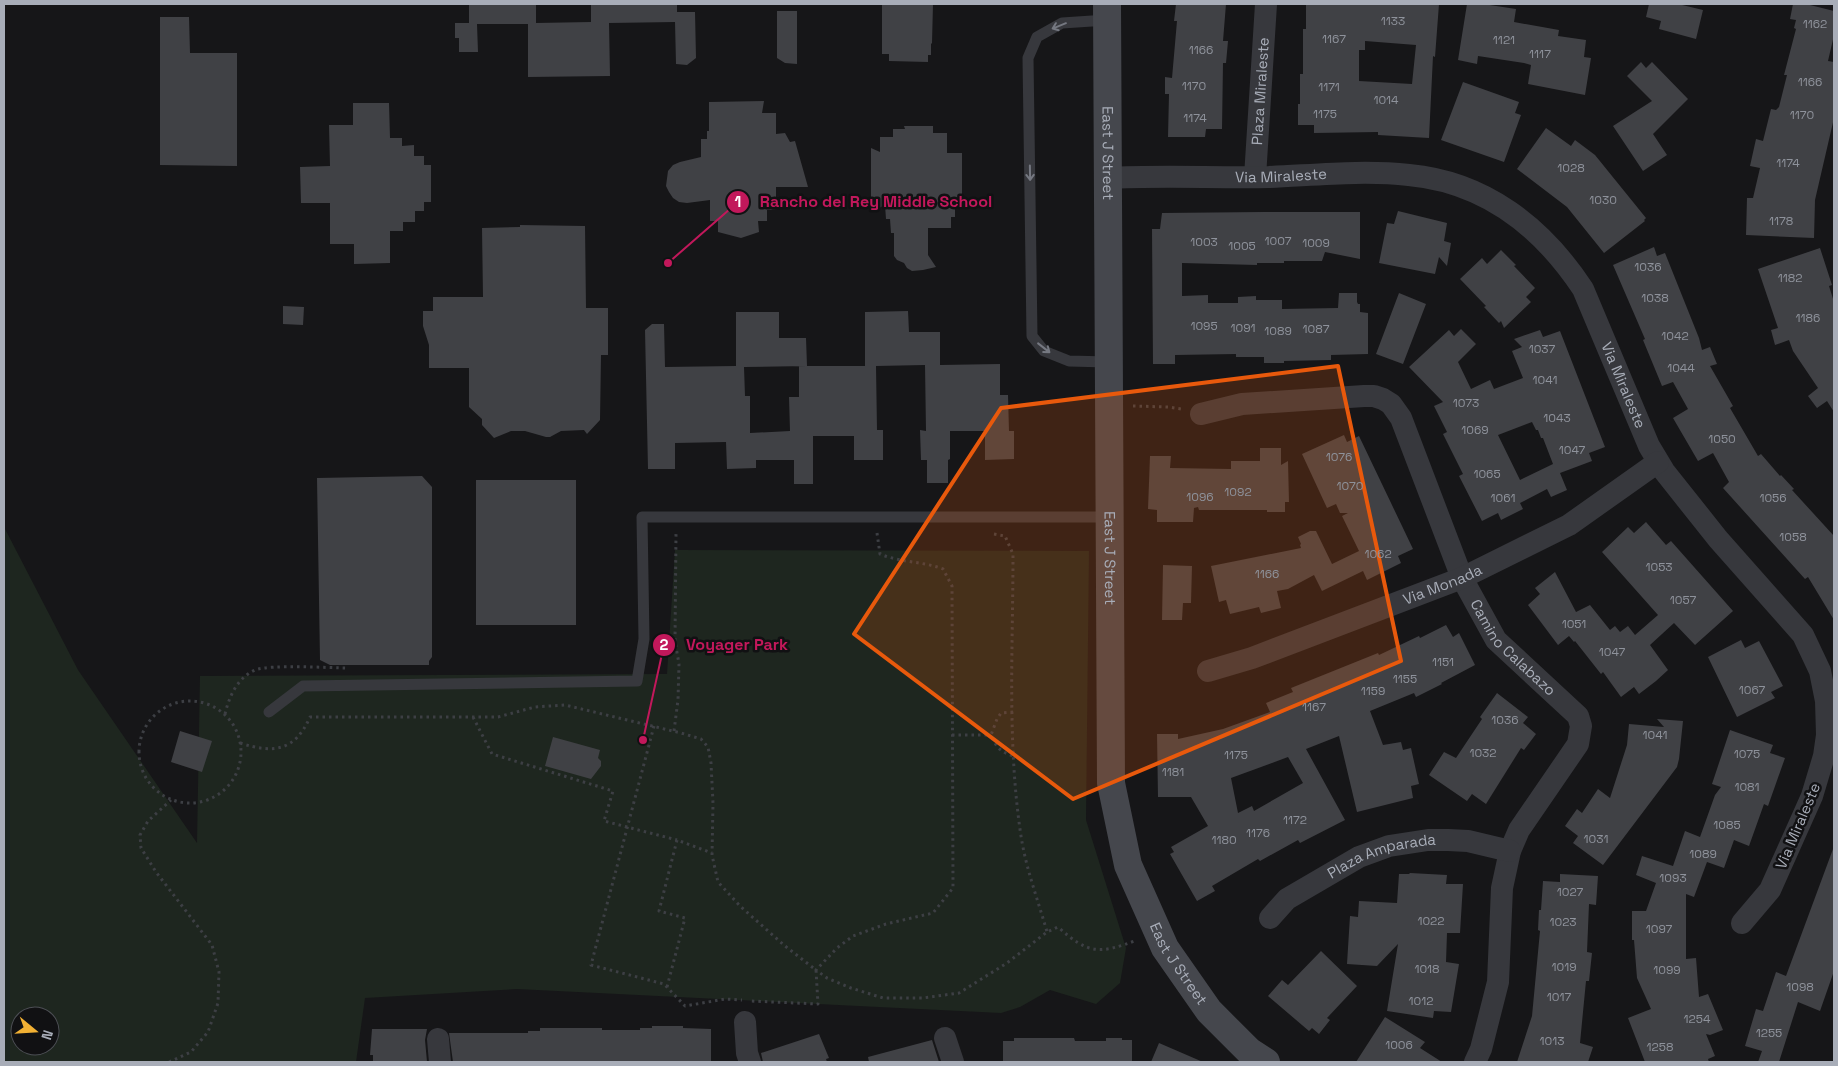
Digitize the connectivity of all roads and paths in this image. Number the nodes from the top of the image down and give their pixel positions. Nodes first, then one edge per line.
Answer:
1 (1266, 4) edge
2 (1107, 12) edge
3 (1255, 177) junction
4 (1107, 178) junction
5 (1108, 362) junction
6 (1109, 407) junction
7 (1201, 414) joint
8 (1658, 462) junction
9 (1111, 517) junction
10 (990, 532) dead end
11 (868, 533) dead end
12 (686, 534) dead end
13 (1462, 578) junction
14 (1208, 671) dead end
15 (269, 712) dead end
16 (1013, 712) junction
17 (473, 717) junction
18 (654, 726) junction
19 (674, 731) junction
20 (952, 735) junction
21 (991, 735) junction
22 (240, 743) junction
23 (1014, 756) junction
24 (171, 800) junction
25 (627, 826) junction
26 (677, 840) junction
27 (1510, 851) junction
28 (712, 852) junction
29 (1270, 918) dead end
30 (1742, 923) dead end
31 (1047, 932) junction
32 (1141, 938) dead end
33 (816, 970) junction
34 (667, 988) junction
35 (745, 1022) dead end
36 (945, 1038) dead end
37 (438, 1039) dead end
38 (169, 1062) edge
39 (440, 1062) edge
40 (750, 1062) edge
41 (953, 1062) edge
42 (1266, 1062) edge
43 (1475, 1062) edge

1 - 3 street, Plaza Miraleste
2 - 4 street, East J Street
2 -> 5 lane
3 - 4 street, Via Miraleste
3 - 8 street, Via Miraleste
4 - 5 street, East J Street
5 - 6 street, East J Street
6 - 7 path
6 - 9 street, East J Street
7 - 13 street, Camino Calabazo
8 - 13 street, Via Monada
8 - 30 street, Via Miraleste
9 - 15 lane
9 - 42 street, East J Street
10 - 16 path
11 - 20 path
12 - 19 path
13 - 14 street, Via Monada
13 - 27 street, Camino Calabazo
16 - 21 path
16 - 23 path
17 - 18 path
17 - 22 path
17 - 25 path
18 - 19 path
18 - 25 path
19 - 28 path
20 - 21 path
20 - 33 path
21 - 23 path
22 - 24 path
22 - 24 path
23 - 31 path
24 - 38 path
25 - 26 path
25 - 34 path
26 - 28 path
26 - 34 path
27 - 29 street, Plaza Amparada
27 - 43 street, Camino Calabazo
28 - 33 path
31 - 32 path
31 - 33 path
33 - 34 path
35 - 40 street
36 - 41 street
37 - 39 street

